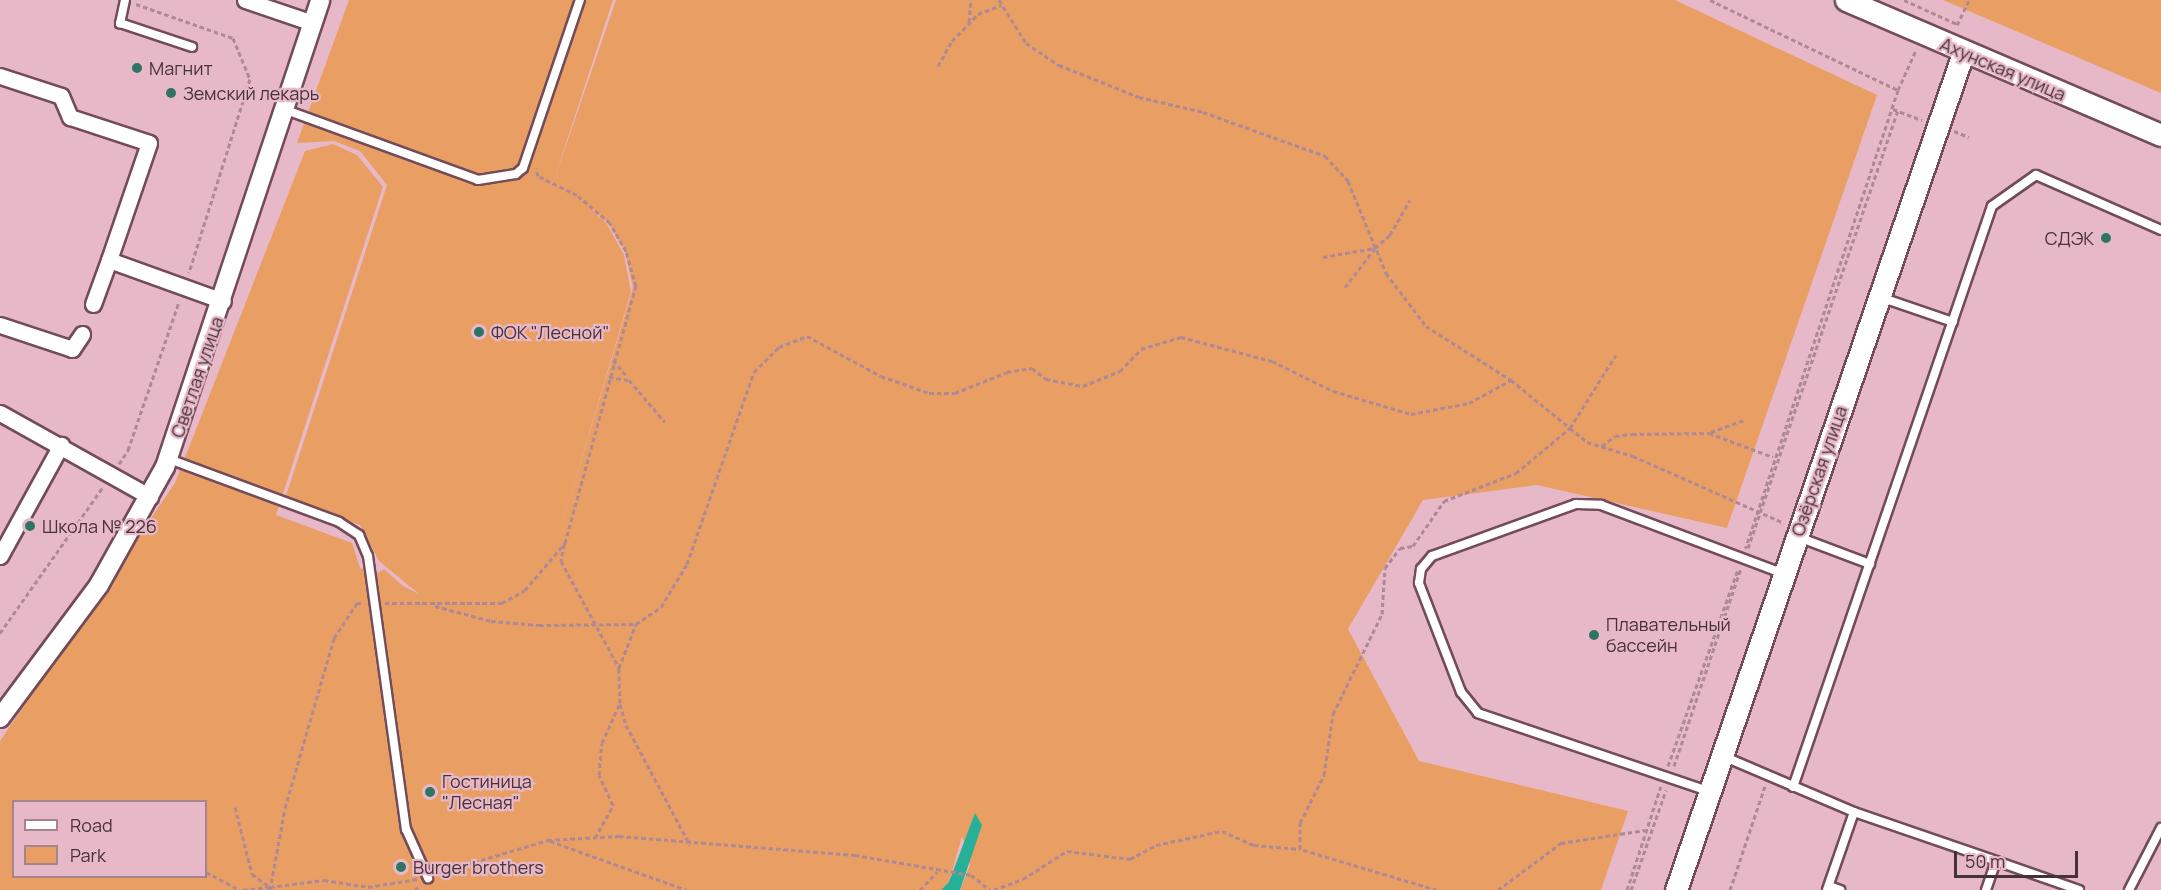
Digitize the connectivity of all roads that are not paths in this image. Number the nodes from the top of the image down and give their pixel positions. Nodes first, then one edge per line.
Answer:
1 (126, 0) edge
2 (245, 0) edge
3 (320, 0) edge
4 (580, 0) edge
5 (1846, 0) edge
6 (313, 23) junction
7 (192, 46) dead end
8 (1963, 53) junction
9 (0, 76) edge
10 (286, 110) junction
11 (2161, 135) edge
12 (2161, 230) edge
13 (109, 260) junction
14 (1879, 296) junction
15 (223, 301) junction
16 (93, 304) dead end
17 (1953, 321) junction
18 (0, 325) edge
19 (82, 334) dead end
20 (0, 413) edge
21 (61, 445) junction
22 (168, 459) junction
23 (150, 497) junction
24 (1798, 532) junction
25 (0, 556) edge
26 (1870, 564) junction
27 (1784, 574) junction
28 (0, 718) edge
29 (1721, 756) junction
30 (1793, 787) junction
31 (1709, 791) junction
32 (1854, 812) junction
33 (2161, 828) edge
34 (1996, 861) junction
35 (428, 878) road end
36 (1828, 888) edge
37 (1676, 890) edge
38 (1840, 890) edge
39 (1986, 890) edge
40 (2079, 890) edge
41 (2129, 890) edge

1 - 7 lane
2 - 6 street
3 - 6 street, Светлая улица
4 - 10 lane
5 - 8 main road, Ахунская улица
6 - 10 street, Светлая улица
8 - 11 main road, Ахунская улица
8 - 14 main road, Озёрская улица
9 - 13 street
10 - 15 street, Светлая улица
12 - 17 lane
13 - 15 street
13 - 16 street
14 - 17 lane
14 - 24 main road, Озёрская улица
15 - 22 street, Светлая улица
17 - 26 lane
18 - 19 street
20 - 21 street
21 - 23 street
21 - 25 street
22 - 23 street, Светлая улица
22 - 35 lane
23 - 28 street, Светлая улица
24 - 26 lane
24 - 27 main road, Озёрская улица
26 - 30 lane
27 - 29 main road, Озёрская улица
27 - 31 lane
29 - 30 lane
29 - 31 main road, Озёрская улица
30 - 32 lane
31 - 37 main road, Озёрская улица
32 - 34 lane
32 - 36 lane
33 - 41 lane
34 - 39 lane
34 - 40 lane
36 - 38 lane

